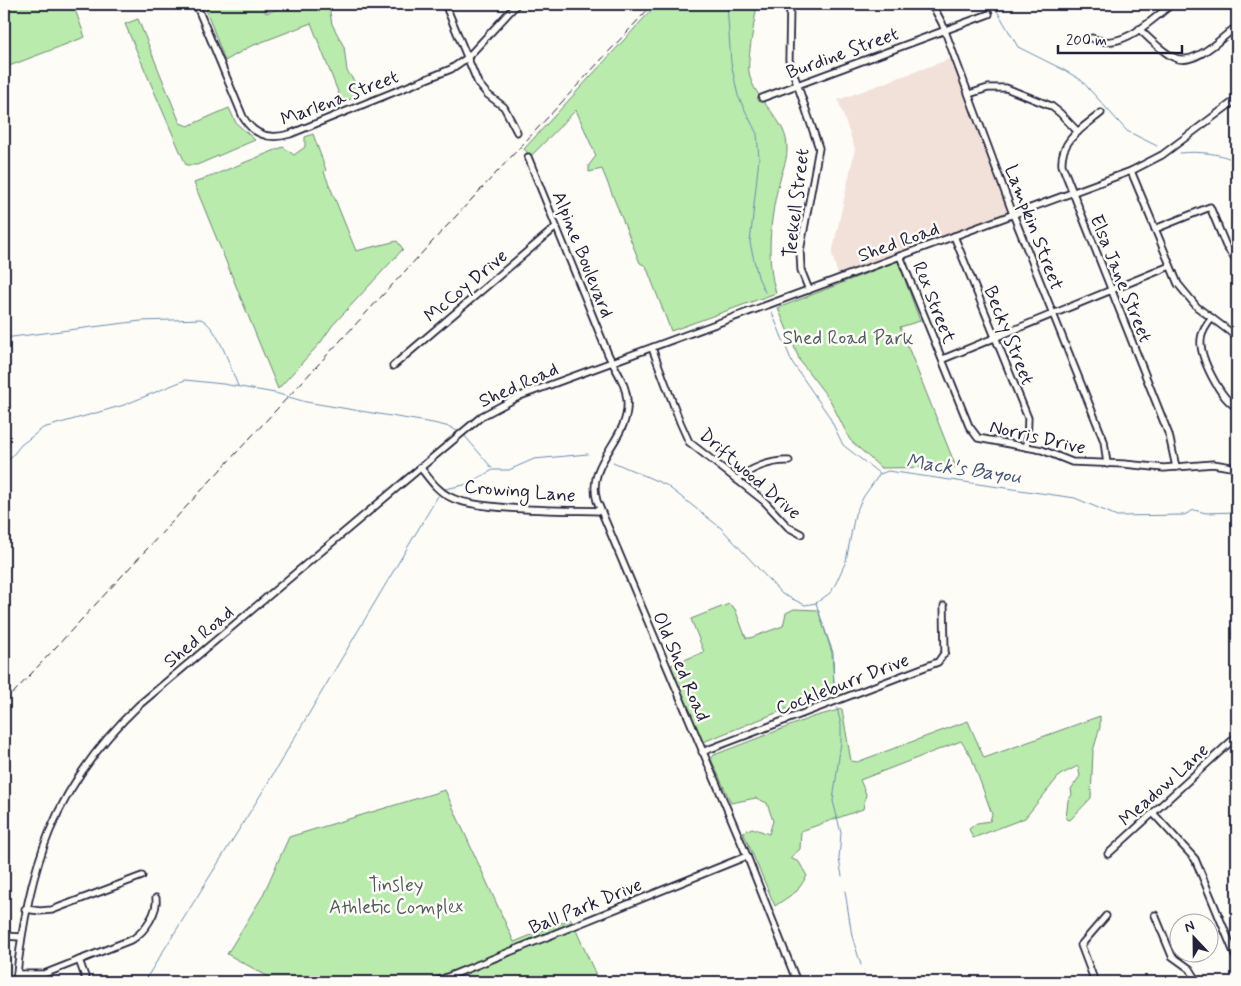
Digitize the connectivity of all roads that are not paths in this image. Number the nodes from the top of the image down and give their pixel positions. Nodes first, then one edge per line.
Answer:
1 (196, 4) edge
2 (445, 4) edge
3 (517, 4) edge
4 (790, 4) edge
5 (928, 4) edge
6 (1172, 4) edge
7 (989, 14) dead end
8 (1237, 26) edge
9 (1139, 29) junction
10 (945, 30) junction
11 (1092, 38) dead end
12 (467, 58) junction
13 (797, 84) junction
14 (969, 94) junction
15 (762, 98) dead end
16 (1237, 100) edge
17 (1101, 113) dead end
18 (517, 132) dead end
19 (1078, 132) junction
20 (528, 157) dead end
21 (1131, 171) junction
22 (1071, 193) junction
23 (1013, 214) junction
24 (556, 227) junction
25 (1155, 229) junction
26 (954, 236) junction
27 (900, 256) junction
28 (1237, 262) edge
29 (1170, 266) junction
30 (809, 290) junction
31 (1111, 291) junction
32 (1053, 314) junction
33 (1212, 318) junction
34 (996, 337) junction
35 (1237, 337) edge
36 (652, 348) junction
37 (943, 359) junction
38 (613, 361) junction
39 (393, 366) dead end
40 (1237, 407) edge
41 (1027, 447) junction
42 (789, 461) dead end
43 (1106, 464) junction
44 (420, 467) junction
45 (1176, 467) junction
46 (1237, 468) edge
47 (737, 480) junction
48 (600, 511) junction
49 (801, 534) dead end
50 (944, 606) dead end
51 (1237, 736) edge
52 (702, 752) junction
53 (1153, 813) junction
54 (1108, 854) dead end
55 (747, 856) junction
56 (142, 876) dead end
57 (156, 898) dead end
58 (25, 909) junction
59 (1155, 915) dead end
60 (1106, 916) dead end
61 (4, 936) edge
62 (21, 937) junction
63 (78, 960) junction
64 (1237, 960) edge
65 (17, 974) junction
66 (16, 982) edge
67 (87, 982) edge
68 (435, 982) edge
69 (796, 982) edge
70 (1095, 982) edge
71 (1198, 982) edge

1 - 12 street, Marlena Street
2 - 12 street
3 - 12 street, Marlena Street
4 - 13 street, Teekell Street
5 - 10 street, Lampkin Street
6 - 9 street
7 - 10 street, Burdine Street
8 - 9 street
9 - 11 street
10 - 13 street, Burdine Street
10 - 14 street, Lampkin Street
12 - 18 street
13 - 15 street, Burdine Street
13 - 30 street, Teekell Street
14 - 19 street
14 - 23 street, Lampkin Street
16 - 21 street, Shed Road
17 - 19 street, Elsa Jane Street
19 - 22 street, Elsa Jane Street
20 - 24 street, Alpine Boulevard
21 - 22 street, Shed Road
21 - 25 street
22 - 23 street, Shed Road
22 - 31 street, Elsa Jane Street
23 - 26 street, Shed Road
23 - 32 street, Lampkin Street
24 - 38 street, Alpine Boulevard
24 - 39 street, McCoy Drive
25 - 28 street
25 - 29 street
26 - 27 street, Shed Road
26 - 34 street, Becky Street
27 - 30 street, Shed Road
27 - 37 street, Rex Street
29 - 31 street
29 - 33 street
30 - 36 street, Shed Road
31 - 32 street
31 - 45 street, Elsa Jane Street
32 - 34 street
32 - 43 street, Lampkin Street
33 - 35 street
33 - 40 street
34 - 37 street
34 - 41 street, Becky Street
36 - 38 street, Shed Road
36 - 47 street, Driftwood Drive
37 - 41 street, Norris Drive
38 - 44 street, Shed Road
38 - 48 street, Old Shed Road
41 - 43 street, Norris Drive
42 - 47 street
43 - 45 street, Norris Drive
44 - 48 street, Crowing Lane
44 - 58 street, Shed Road
45 - 46 street, Norris Drive
47 - 49 street, Driftwood Drive
48 - 52 street, Old Shed Road
50 - 52 street, Cockleburr Drive
51 - 53 street, Meadow Lane
52 - 55 street, Old Shed Road
53 - 54 street, Meadow Lane
53 - 64 street
55 - 68 street, Ball Park Drive
55 - 69 street, Old Shed Road
56 - 58 street
57 - 63 street
58 - 62 street, Shed Road
59 - 71 street
60 - 70 street
61 - 62 street
62 - 65 street, Shed Road
63 - 65 street
63 - 67 street
65 - 66 street, Shed Road

